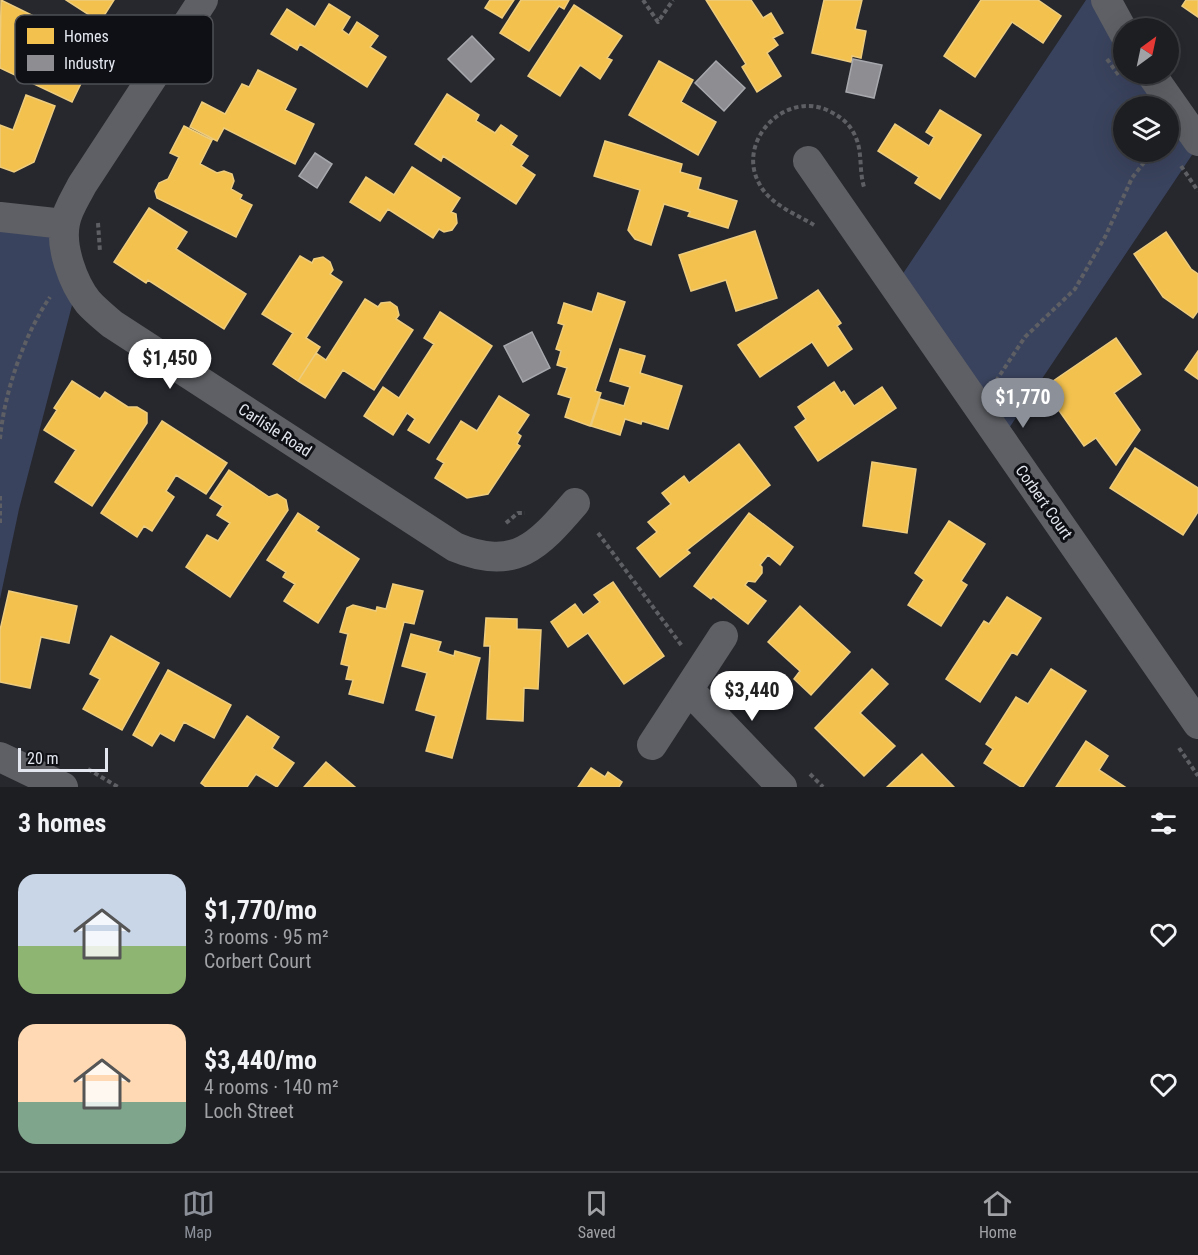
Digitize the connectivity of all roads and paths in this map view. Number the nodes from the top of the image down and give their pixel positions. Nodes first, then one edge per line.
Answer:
1 (203, 0) edge
2 (643, 0) edge
3 (673, 0) edge
4 (1106, 0) edge
5 (193, 15) edge
6 (1116, 18) edge
7 (148, 84) edge
8 (1158, 84) edge
9 (1198, 141) edge
10 (808, 161) dead end
11 (1145, 162) edge
12 (100, 216) dead end
13 (0, 217) edge
14 (64, 224) junction
15 (101, 261) dead end
16 (56, 292) dead end
17 (996, 382) dead end
18 (0, 439) edge
19 (0, 496) edge
20 (575, 503) dead end
21 (533, 514) dead end
22 (0, 525) edge
23 (501, 527) dead end
24 (598, 533) dead end
25 (723, 636) dead end
26 (682, 647) dead end
27 (689, 690) junction
28 (1198, 724) edge
29 (652, 745) dead end
30 (0, 757) edge
31 (63, 787) edge
32 (782, 787) edge

1 - 5 street
2 - 3 path
4 - 6 street
7 - 14 street
8 - 9 street
10 - 28 street, Corbert Court
11 - 17 path
12 - 15 path
13 - 14 street
14 - 20 street, Carlisle Road
16 - 18 path
19 - 22 path
21 - 23 path
24 - 26 path
25 - 27 street
27 - 29 street
27 - 32 street
30 - 31 street

